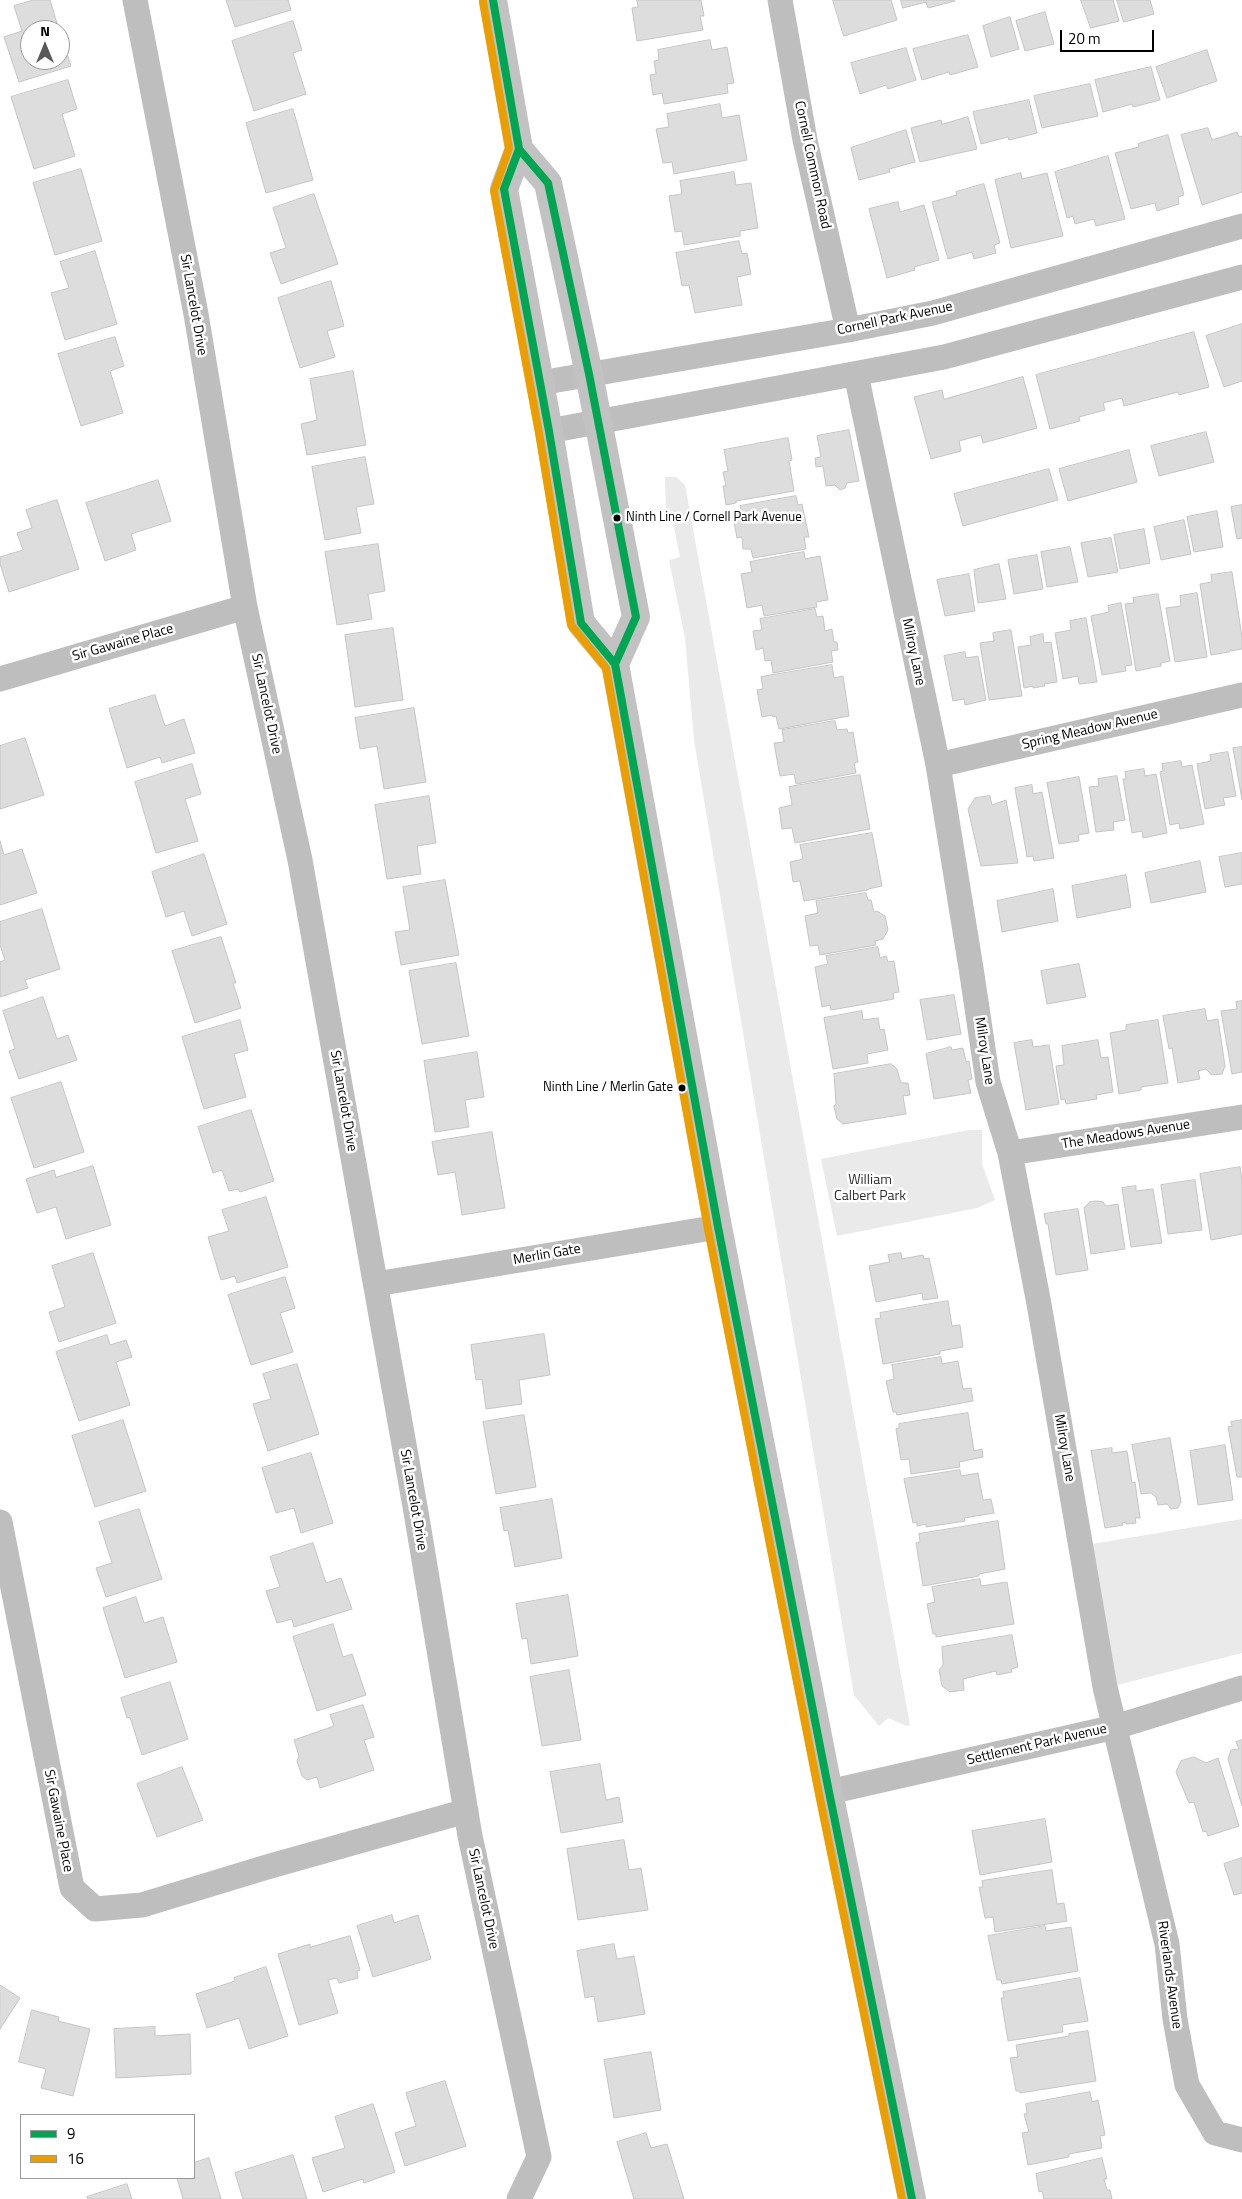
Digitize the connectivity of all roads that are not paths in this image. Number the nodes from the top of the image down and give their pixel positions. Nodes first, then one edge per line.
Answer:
1 (135, 0) edge
2 (493, 0) edge
3 (780, 0) edge
4 (519, 149) junction
5 (1242, 226) edge
6 (1242, 277) edge
7 (848, 330) junction
8 (589, 374) junction
9 (856, 374) junction
10 (540, 383) junction
11 (599, 422) junction
12 (549, 431) junction
13 (245, 607) junction
14 (615, 664) junction
15 (0, 679) edge
16 (1242, 694) edge
17 (938, 765) junction
18 (1242, 1116) edge
19 (1010, 1153) junction
20 (718, 1227) junction
21 (376, 1284) junction
22 (0, 1522) edge
23 (1242, 1688) edge
24 (1115, 1727) junction
25 (829, 1792) junction
26 (466, 1811) junction
27 (1242, 2140) edge
28 (519, 2199) edge
29 (912, 2199) edge

1 - 13 street, Sir Lancelot Drive
2 - 4 main road
3 - 7 street, Cornell Common Road
4 - 8 main road
4 - 10 main road
5 - 7 street, Cornell Park Avenue
6 - 9 street
7 - 8 street, Cornell Park Avenue
8 - 10 street, Cornell Park Avenue
8 - 11 main road
9 - 11 street
9 - 17 street, Milroy Lane
10 - 12 main road
11 - 12 street
11 - 14 main road
12 - 14 main road
13 - 15 street, Sir Gawaine Place
13 - 21 street, Sir Lancelot Drive
14 - 20 main road
16 - 17 street, Spring Meadow Avenue
17 - 19 street, Milroy Lane
18 - 19 street, The Meadows Avenue
19 - 24 street, Milroy Lane
20 - 21 street, Merlin Gate
20 - 25 main road
21 - 26 street, Sir Lancelot Drive
22 - 26 street, Sir Gawaine Place
23 - 24 street, Settlement Park Avenue
24 - 25 street, Settlement Park Avenue
24 - 27 street, Riverlands Avenue
25 - 29 main road
26 - 28 street, Sir Lancelot Drive

